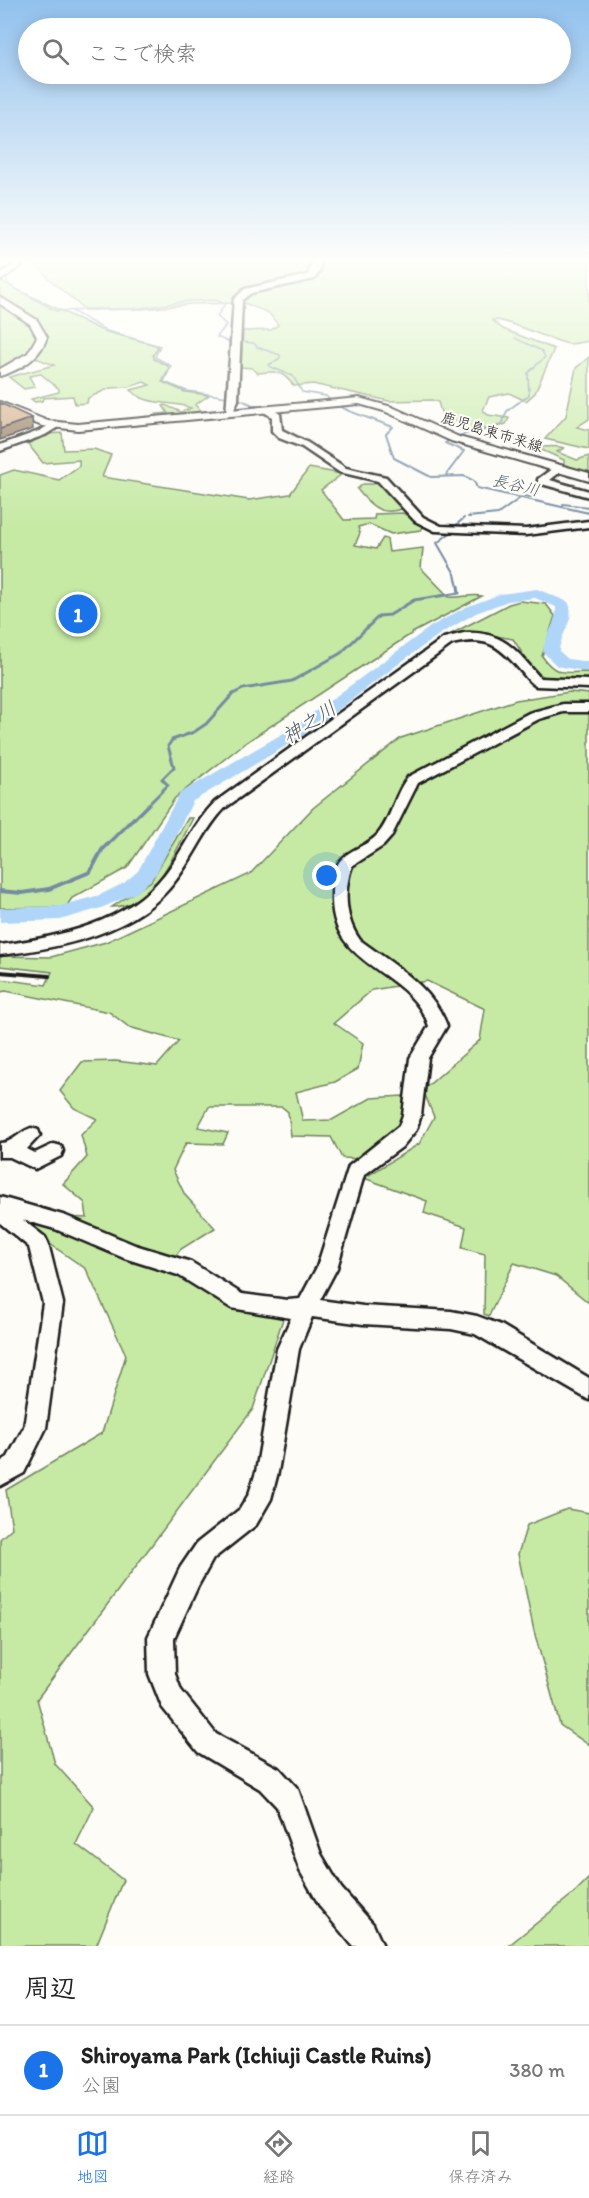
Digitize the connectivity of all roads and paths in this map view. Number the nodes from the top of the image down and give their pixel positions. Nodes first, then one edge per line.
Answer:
1 (38, 348) edge
2 (236, 348) edge
3 (0, 373) edge
4 (0, 405) edge
5 (267, 410) junction
6 (230, 413) junction
7 (55, 425) junction
8 (0, 448) edge
9 (560, 468) junction
10 (589, 477) edge
11 (589, 494) edge
12 (589, 524) edge
13 (589, 684) edge
14 (589, 708) edge
15 (0, 950) edge
16 (30, 1135) dead end
17 (6, 1150) edge
18 (54, 1151) dead end
19 (0, 1205) edge
20 (0, 1212) edge
21 (306, 1307) junction
22 (589, 1390) edge
23 (0, 1475) edge
24 (368, 1946) edge

1 - 3 main road
2 - 6 street
4 - 7 main road, 鹿児島東市来線
5 - 6 main road, 鹿児島東市来線
5 - 9 main road, 鹿児島東市来線
5 - 12 street
6 - 7 main road, 鹿児島東市来線
7 - 8 street
9 - 10 main road, 鹿児島東市来線
9 - 11 street
13 - 15 street
14 - 21 street
16 - 17 street
17 - 18 street
19 - 21 street
20 - 23 street
21 - 22 street
21 - 24 street

